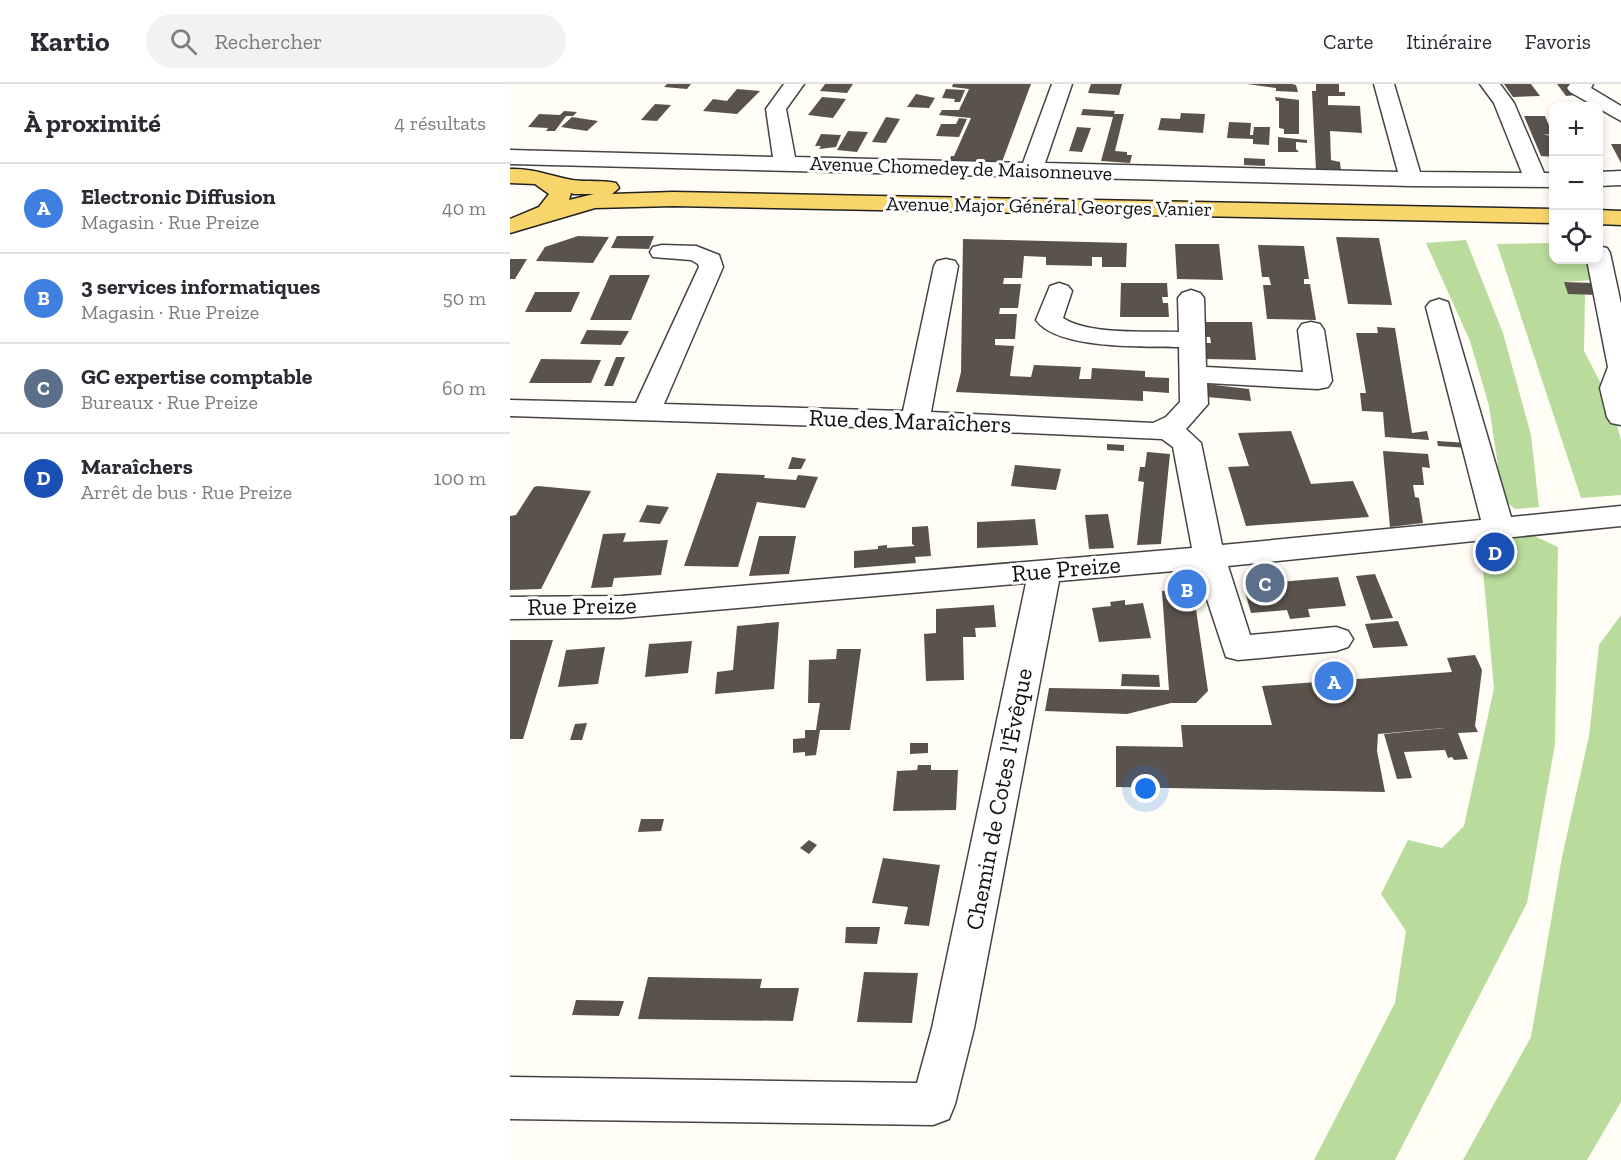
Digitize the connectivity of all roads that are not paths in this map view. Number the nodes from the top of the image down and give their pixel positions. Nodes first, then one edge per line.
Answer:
1 (795, 84) edge
2 (1062, 84) edge
3 (1384, 84) edge
4 (1490, 84) edge
5 (1583, 84) edge
6 (1621, 115) edge
7 (510, 157) edge
8 (785, 163) junction
9 (1032, 170) junction
10 (510, 176) edge
11 (1621, 178) edge
12 (1411, 179) junction
13 (1603, 179) edge
14 (1545, 180) edge
15 (550, 181) junction
16 (1549, 199) edge
17 (1603, 199) edge
18 (1621, 199) edge
19 (546, 213) junction
20 (1549, 216) edge
21 (1603, 217) edge
22 (1621, 218) edge
23 (514, 226) edge
24 (662, 252) dead end
25 (1601, 264) edge
26 (946, 266) dead end
27 (1059, 291) dead end
28 (1191, 298) dead end
29 (1439, 308) dead end
30 (1311, 330) dead end
31 (1192, 340) junction
32 (1621, 367) edge
33 (1193, 374) junction
34 (510, 408) edge
35 (647, 410) junction
36 (1621, 417) edge
37 (915, 421) junction
38 (1166, 429) junction
39 (1621, 516) edge
40 (1499, 528) junction
41 (1209, 557) junction
42 (1045, 571) junction
43 (510, 608) edge
44 (1336, 639) dead end
45 (510, 1098) edge

1 - 8 street
2 - 9 street
3 - 12 street
4 - 14 street
5 - 6 street
7 - 8 street, Avenue Chomedey de Maisonneuve
8 - 9 street, Avenue Chomedey de Maisonneuve
9 - 12 street, Avenue Chomedey de Maisonneuve
10 - 15 main road, Avenue Chomedey de Maisonneuve
11 - 13 street
12 - 14 street, Avenue Chomedey de Maisonneuve
15 - 16 main road, Avenue Chomedey de Maisonneuve
15 - 19 main road
17 - 18 main road
19 - 20 main road, Avenue Major Général Georges Vanier
19 - 23 main road, Avenue Major Général Georges Vanier
21 - 22 main road
24 - 35 street
25 - 32 street
26 - 37 street
27 - 31 street
28 - 31 street
29 - 40 street
30 - 33 street
31 - 33 street
32 - 36 street
33 - 38 street
34 - 35 street, Rue des Maraîchers
35 - 37 street, Rue des Maraîchers
37 - 38 street, Rue des Maraîchers
38 - 41 street
39 - 40 street, Rue Preize
40 - 41 street, Rue Preize
41 - 42 street, Rue Preize
41 - 44 street
42 - 43 street, Rue Preize
42 - 45 street, Chemin de Cotes l'Évêque

